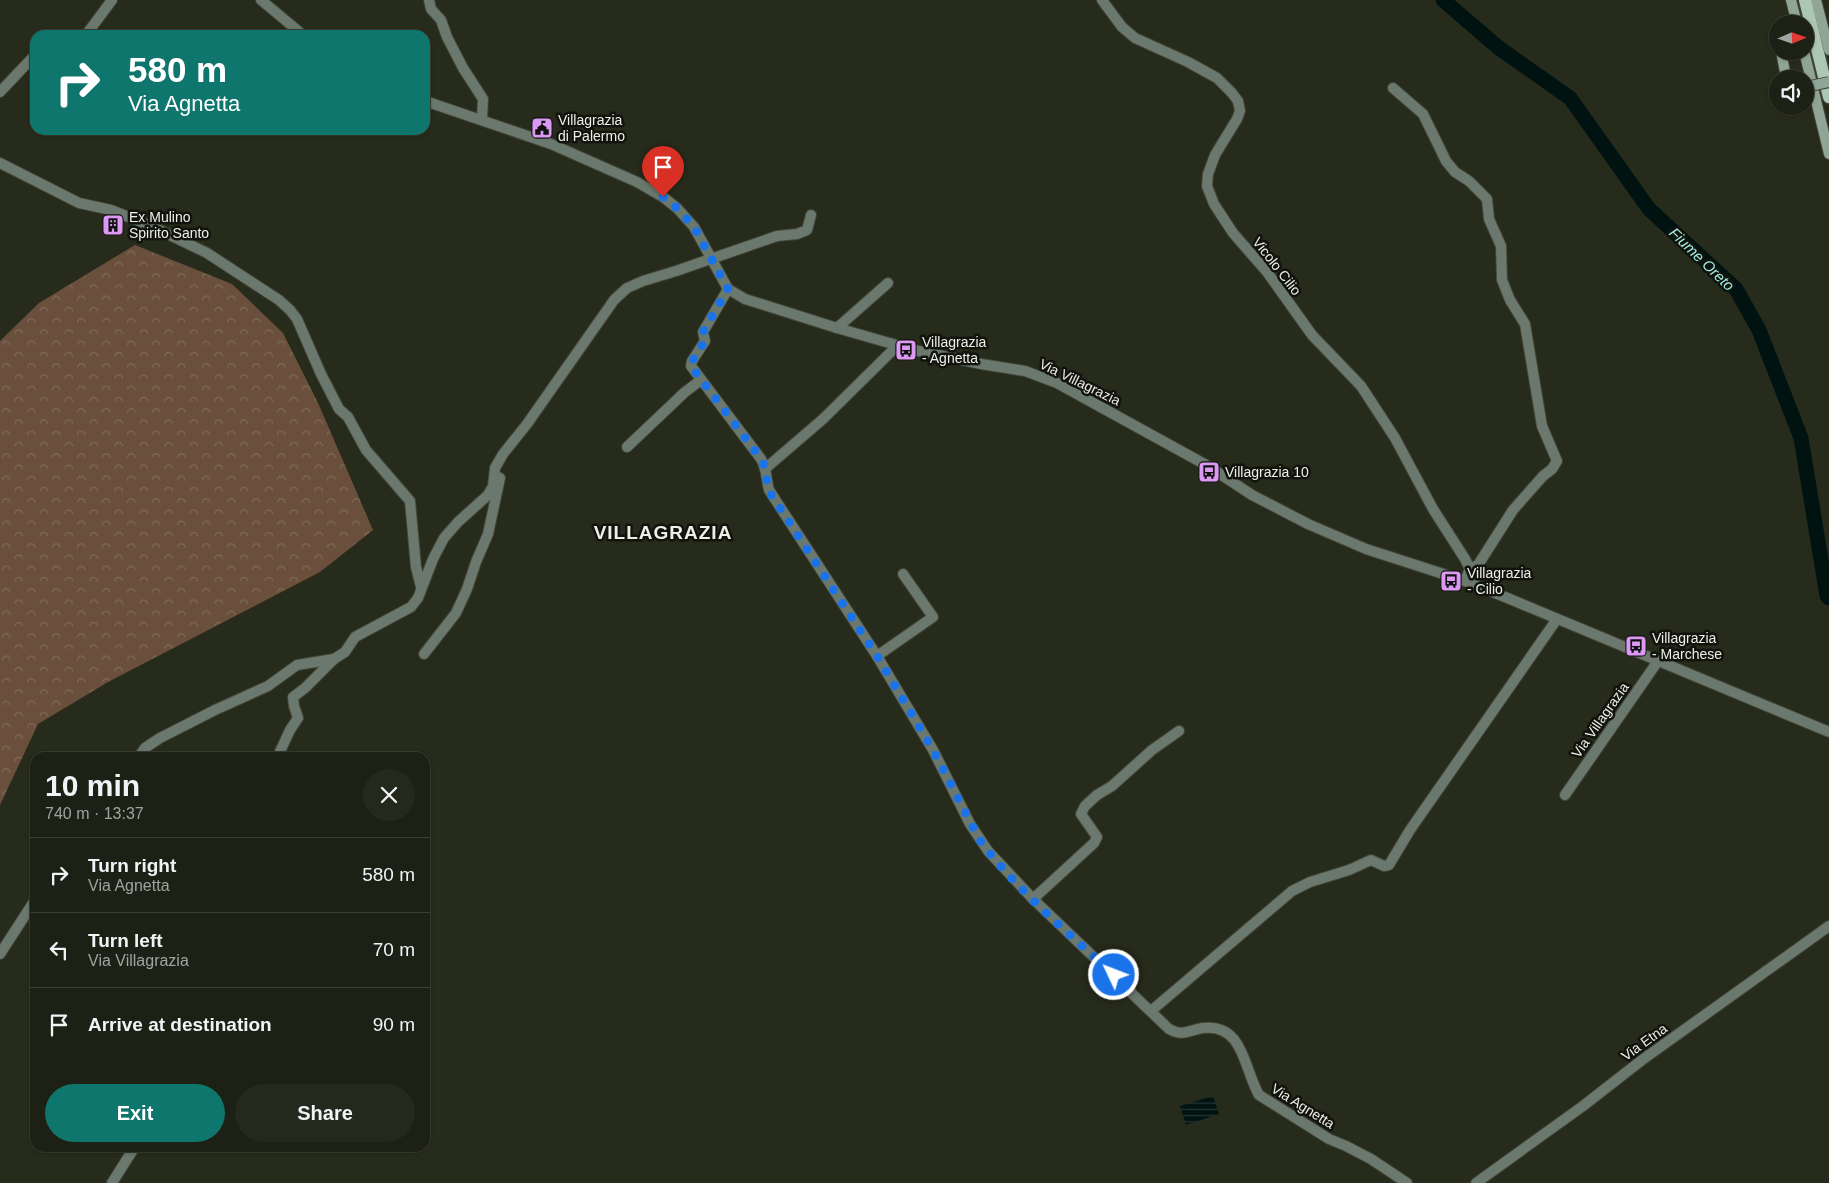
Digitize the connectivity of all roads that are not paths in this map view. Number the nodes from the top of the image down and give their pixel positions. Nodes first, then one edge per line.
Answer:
1 (112, 0) edge
2 (261, 0) edge
3 (429, 0) edge
4 (1102, 0) edge
5 (1791, 0) edge
6 (1805, 0) edge
7 (1816, 0) edge
8 (1795, 15) edge
9 (90, 30) edge
10 (298, 30) edge
11 (1827, 30) edge
12 (1829, 50) edge
13 (30, 60) edge
14 (1806, 60) edge
15 (1829, 82) edge
16 (1814, 85) edge
17 (1393, 88) dead end
18 (0, 92) edge
19 (1829, 97) edge
20 (430, 103) edge
21 (482, 120) junction
22 (1829, 154) edge
23 (0, 163) edge
24 (812, 215) dead end
25 (710, 258) junction
26 (888, 283) dead end
27 (728, 289) junction
28 (837, 328) junction
29 (898, 345) junction
30 (701, 380) junction
31 (627, 447) dead end
32 (766, 468) junction
33 (494, 475) junction
34 (1470, 570) junction
35 (903, 574) dead end
36 (1465, 581) junction
37 (422, 588) junction
38 (1557, 619) junction
39 (424, 654) dead end
40 (877, 656) junction
41 (334, 659) junction
42 (1658, 661) junction
43 (1179, 731) dead end
44 (1829, 732) edge
45 (143, 752) edge
46 (280, 752) edge
47 (1565, 795) dead end
48 (1033, 899) junction
49 (30, 908) edge
50 (1829, 926) edge
51 (0, 954) edge
52 (1151, 1011) junction
53 (131, 1152) edge
54 (112, 1183) edge
55 (1408, 1183) edge
56 (1476, 1183) edge

1 - 9 street
2 - 10 street
3 - 21 street
4 - 34 street, Vicolo Cilio
5 - 8 main road
6 - 19 main road
7 - 11 main road
11 - 12 main road
13 - 18 street
14 - 22 main road
15 - 16 main road, bridge
17 - 34 street
20 - 21 street
21 - 25 street
23 - 37 street
24 - 25 street
25 - 27 street
25 - 33 street
26 - 28 street
27 - 28 street, Via Villagrazia
27 - 30 street, Via Agnetta
28 - 29 street, Via Villagrazia
29 - 32 street
29 - 36 street, Via Villagrazia
30 - 31 street
30 - 32 street, Via Agnetta
32 - 40 street, Via Agnetta
33 - 37 street
33 - 39 street
34 - 36 street
35 - 40 street
36 - 38 street, Via Villagrazia
37 - 41 street
38 - 42 street, Via Villagrazia
38 - 52 street
40 - 48 street, Via Agnetta
41 - 45 street
41 - 46 street
42 - 44 street, Via Villagrazia
42 - 47 street, Via Villagrazia
43 - 48 street
48 - 52 street, Via Agnetta
49 - 51 street
50 - 56 street, Via Etna
52 - 55 street, Via Agnetta
53 - 54 street

